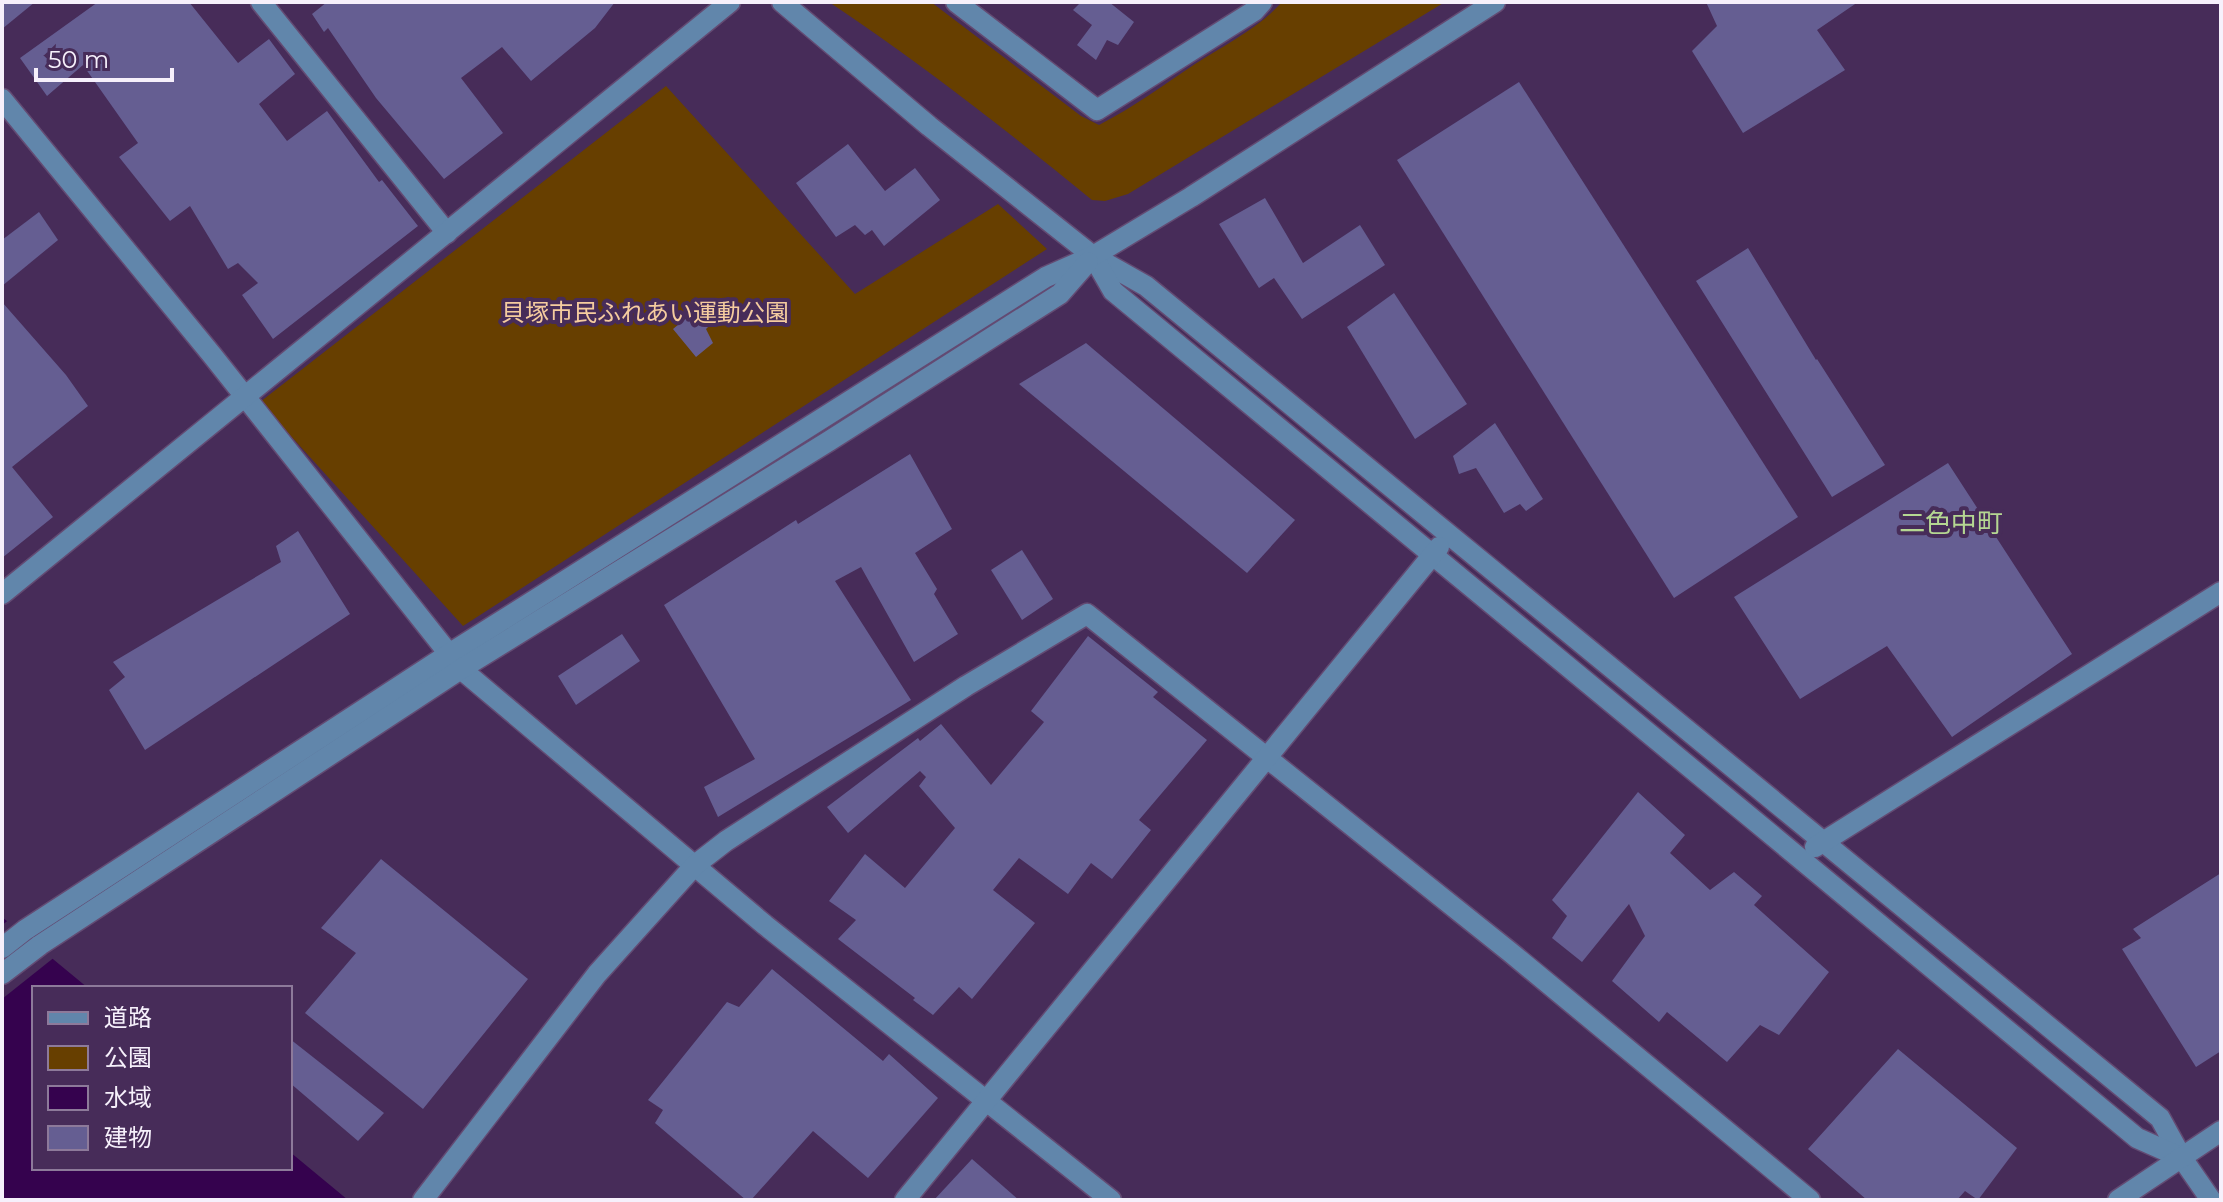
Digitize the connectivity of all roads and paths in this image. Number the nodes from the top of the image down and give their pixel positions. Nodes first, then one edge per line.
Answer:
1 (261, 2) edge
2 (730, 2) edge
3 (782, 2) edge
4 (956, 2) edge
5 (1230, 2) edge
6 (1495, 2) edge
7 (1254, 9) edge
8 (2, 99) edge
9 (447, 233) junction
10 (1093, 256) junction
11 (245, 397) junction
12 (1448, 535) junction
13 (1432, 555) junction
14 (2221, 592) edge
15 (2, 594) edge
16 (455, 662) junction
17 (1268, 757) junction
18 (1824, 842) junction
19 (1800, 856) junction
20 (695, 865) junction
21 (2, 948) edge
22 (2, 974) edge
23 (987, 1101) junction
24 (2221, 1131) edge
25 (2182, 1158) junction
26 (423, 1200) edge
27 (905, 1200) edge
28 (1111, 1200) edge
29 (1810, 1200) edge
30 (2118, 1200) edge
31 (2211, 1200) edge

1 - 9 street
2 - 9 street
3 - 10 street
4 - 7 street
5 - 7 street
6 - 10 street
8 - 11 street
9 - 11 street
10 - 12 street
10 - 13 street
10 - 16 street
11 - 15 street
11 - 16 street
12 - 13 street
12 - 18 street
13 - 17 street
13 - 19 street
14 - 18 street
16 - 20 street
16 - 21 street
16 - 22 street
17 - 20 street
17 - 23 street
17 - 29 street
18 - 19 street
18 - 25 street
19 - 25 street
20 - 23 street
20 - 26 street
23 - 27 street
23 - 28 street
24 - 25 street
25 - 30 street
25 - 31 street

